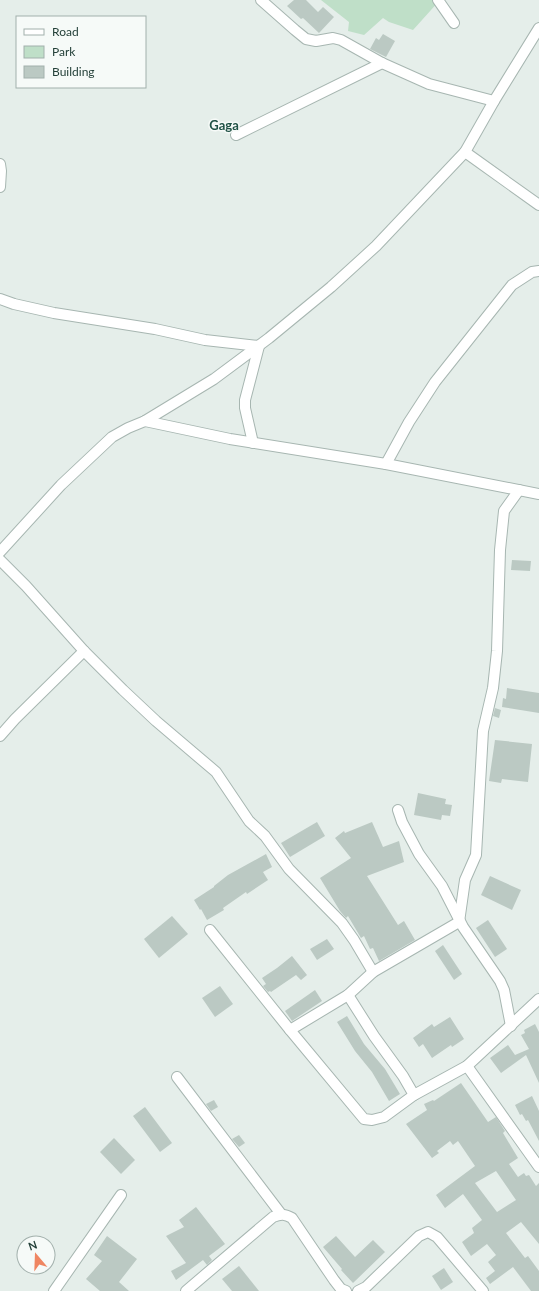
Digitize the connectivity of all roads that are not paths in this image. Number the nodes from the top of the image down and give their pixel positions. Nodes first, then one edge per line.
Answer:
1 (261, 0) edge
2 (438, 0) edge
3 (454, 23) dead end
4 (539, 28) edge
5 (382, 63) junction
6 (494, 101) junction
7 (236, 135) dead end
8 (465, 152) junction
9 (0, 164) edge
10 (0, 187) edge
11 (539, 205) edge
12 (539, 271) edge
13 (0, 299) edge
14 (259, 346) junction
15 (145, 421) junction
16 (253, 443) junction
17 (386, 464) junction
18 (519, 490) junction
19 (539, 494) edge
20 (0, 552) edge
21 (0, 560) edge
22 (84, 651) junction
23 (0, 736) edge
24 (398, 810) dead end
25 (459, 922) junction
26 (210, 930) dead end
27 (373, 972) junction
28 (348, 995) junction
29 (539, 999) edge
30 (511, 1026) junction
31 (290, 1030) junction
32 (467, 1066) junction
33 (177, 1077) dead end
34 (414, 1095) junction
35 (539, 1167) edge
36 (121, 1195) dead end
37 (280, 1214) junction
38 (54, 1291) edge
39 (186, 1291) edge
40 (346, 1291) edge
41 (358, 1291) edge
42 (483, 1291) edge

1 - 5 street
2 - 3 street
4 - 6 street
5 - 6 street
5 - 7 street
6 - 8 street
8 - 11 street
8 - 14 street
9 - 10 street
12 - 17 street
13 - 14 street
14 - 15 street
14 - 16 street
15 - 16 street
15 - 20 street
16 - 17 street
17 - 18 street
18 - 19 street
18 - 25 street
21 - 22 street
22 - 23 street
22 - 27 street
24 - 25 street
25 - 27 street
25 - 30 street
26 - 31 street
27 - 28 street
28 - 31 street
28 - 34 street
29 - 30 street
30 - 32 street
31 - 34 street
32 - 34 street
32 - 35 street
33 - 37 street
36 - 38 street
37 - 39 street
37 - 40 street
41 - 42 street

